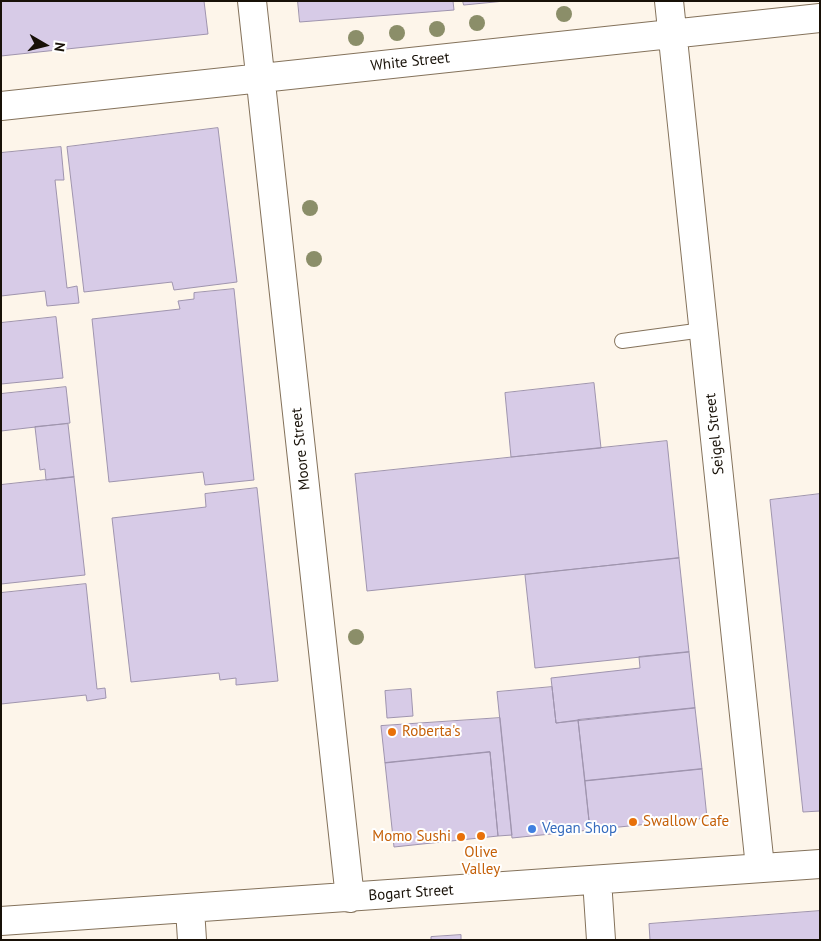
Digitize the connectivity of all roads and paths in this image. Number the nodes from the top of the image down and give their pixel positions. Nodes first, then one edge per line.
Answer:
1 (252, 1) edge
2 (669, 1) edge
3 (820, 18) edge
4 (673, 34) junction
5 (261, 79) junction
6 (1, 106) edge
7 (703, 330) junction
8 (622, 341) dead end
9 (820, 864) edge
10 (760, 867) junction
11 (597, 880) junction
12 (350, 898) junction
13 (190, 909) junction
14 (1, 921) edge
15 (192, 940) edge
16 (602, 940) edge

1 - 5 street, Moore Street
2 - 4 street, Seigel Street
3 - 4 street, White Street
4 - 5 street, White Street
4 - 7 street, Seigel Street
5 - 6 street, White Street
5 - 12 street, Moore Street
7 - 8 lane
7 - 10 street, Seigel Street
9 - 10 street, Bogart Street
10 - 11 street, Bogart Street
11 - 12 street, Bogart Street
11 - 16 street
12 - 13 street, Bogart Street
13 - 14 street, Bogart Street
13 - 15 street

